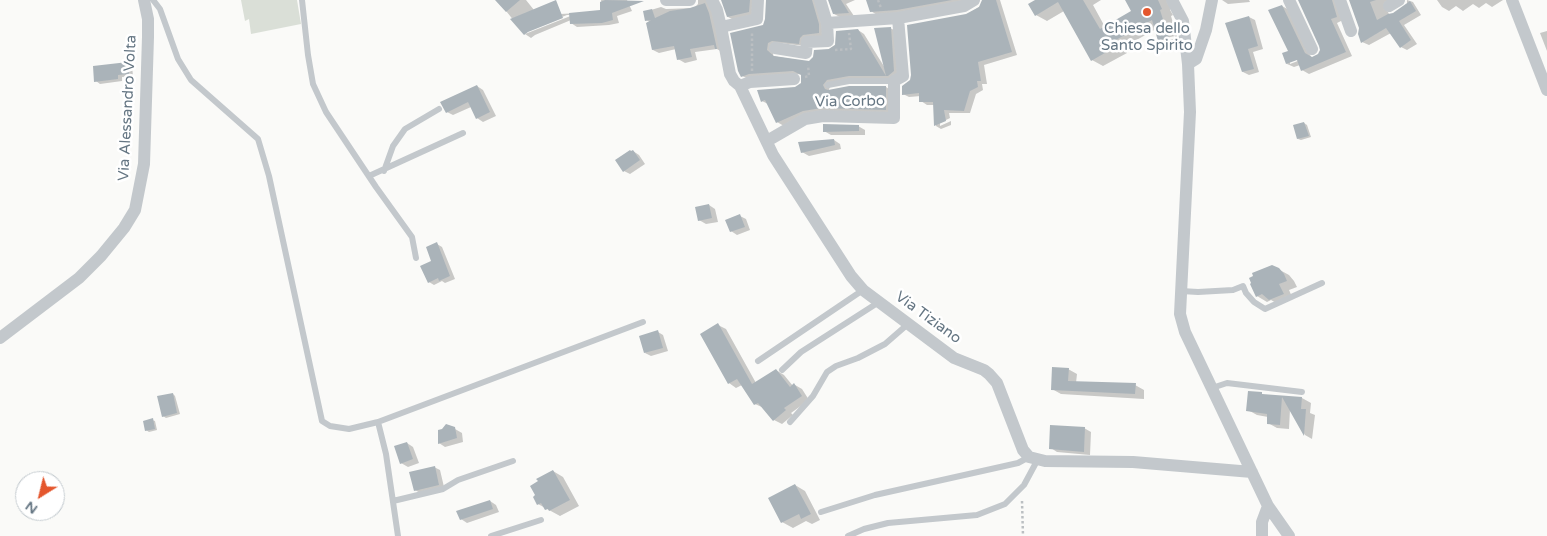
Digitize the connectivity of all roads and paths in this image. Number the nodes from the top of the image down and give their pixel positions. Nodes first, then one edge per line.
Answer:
1 (144, 0) edge
2 (153, 0) edge
3 (302, 0) edge
4 (666, 0) edge
5 (690, 0) edge
6 (712, 0) edge
7 (758, 0) edge
8 (820, 0) edge
9 (974, 0) edge
10 (1172, 0) edge
11 (1212, 0) edge
12 (1289, 0) edge
13 (1340, 0) edge
14 (1512, 0) edge
15 (934, 6) edge
16 (898, 18) junction
17 (752, 21) junction
18 (849, 22) junction
19 (827, 23) junction
20 (721, 27) junction
21 (1351, 31) dead end
22 (828, 41) junction
23 (775, 48) dead end
24 (1312, 49) dead end
25 (806, 53) junction
26 (753, 58) dead end
27 (1188, 64) junction
28 (794, 79) joint
29 (894, 81) junction
30 (828, 85) dead end
31 (740, 86) junction
32 (1547, 90) edge
33 (438, 109) dead end
34 (463, 134) dead end
35 (767, 141) junction
36 (384, 170) junction
37 (369, 176) junction
38 (416, 258) dead end
39 (1322, 283) dead end
40 (863, 290) junction
41 (1181, 291) junction
42 (879, 302) junction
43 (643, 322) dead end
44 (908, 324) junction
45 (0, 338) edge
46 (758, 361) dead end
47 (782, 370) dead end
48 (1212, 388) junction
49 (1302, 392) dead end
50 (378, 422) junction
51 (790, 422) dead end
52 (1034, 458) junction
53 (513, 461) dead end
54 (1252, 472) junction
55 (1024, 485) junction
56 (393, 501) junction
57 (1268, 506) junction
58 (821, 512) dead end
59 (541, 520) dead end
60 (398, 536) edge
61 (490, 536) edge
62 (848, 536) edge
63 (1023, 536) edge
64 (1262, 536) edge
65 (1289, 536) edge

1 - 45 street, Via Alessandro Volta
2 - 50 lane
3 - 37 lane
4 - 5 street
6 - 20 street, Via Tiziano
7 - 17 street
8 - 19 street
9 - 15 street
10 - 27 street
11 - 27 street
12 - 24 street
13 - 21 street
14 - 32 street
15 - 16 street
16 - 18 street
16 - 29 street, Via Corbo
17 - 20 street
17 - 26 path
18 - 19 street
18 - 22 path
19 - 22 street
20 - 31 street, Via Tiziano
22 - 25 street
23 - 25 street
25 - 28 path
27 - 41 street
28 - 31 street
29 - 30 lane
29 - 35 street, Via Corbo
31 - 35 street, Via Tiziano
33 - 36 lane
34 - 36 lane
35 - 40 street, Via Tiziano
36 - 37 lane
37 - 38 lane
39 - 41 lane
40 - 42 street, Via Tiziano
40 - 46 lane
41 - 48 street
42 - 44 street, Via Tiziano
42 - 47 lane
43 - 50 lane
44 - 51 lane
44 - 52 street, Via Tiziano
48 - 49 lane
48 - 54 street
50 - 56 lane
52 - 54 street
52 - 55 lane
52 - 58 lane
53 - 56 lane
54 - 57 street
55 - 62 lane
55 - 63 path
56 - 60 lane
57 - 64 street
57 - 65 street
59 - 61 lane

